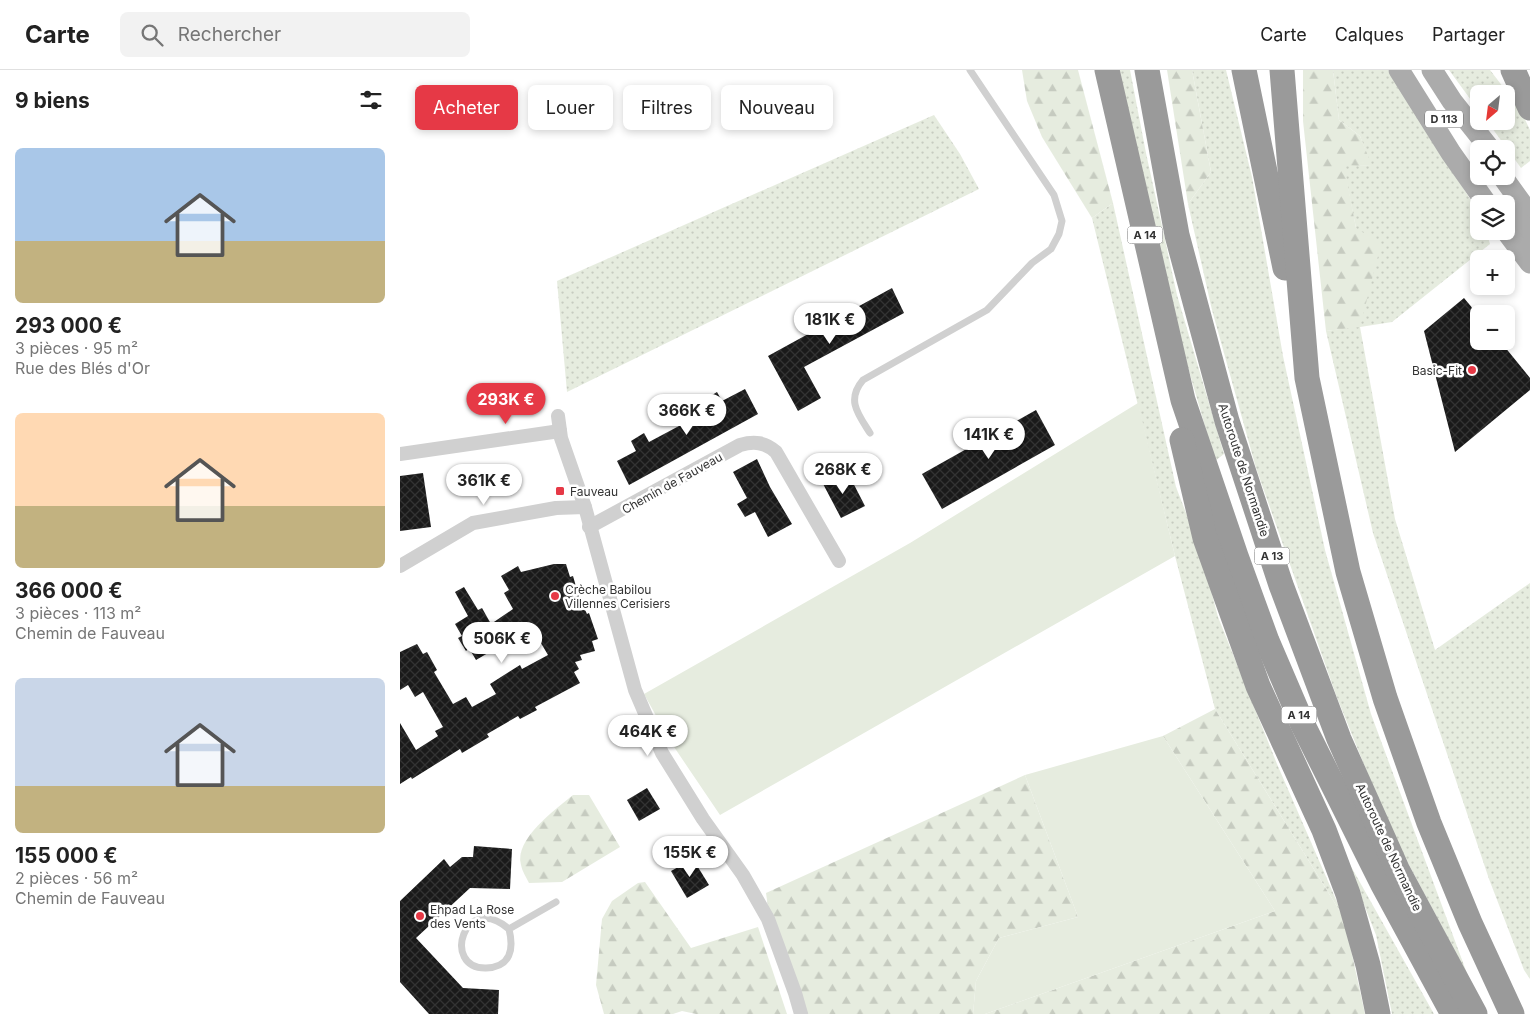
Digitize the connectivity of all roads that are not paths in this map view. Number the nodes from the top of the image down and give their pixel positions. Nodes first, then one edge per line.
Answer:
1 (970, 70) edge
2 (1107, 70) edge
3 (1147, 70) edge
4 (1244, 70) edge
5 (1282, 70) edge
6 (1399, 70) edge
7 (1410, 70) edge
8 (1432, 70) edge
9 (1513, 70) edge
10 (1452, 101) junction
11 (1530, 108) edge
12 (1478, 140) edge
13 (1483, 140) edge
14 (1470, 154) edge
15 (1515, 180) edge
16 (1509, 185) edge
17 (1481, 195) edge
18 (1530, 199) edge
19 (1530, 214) edge
20 (1515, 216) edge
21 (1530, 236) edge
22 (1513, 240) edge
23 (1530, 263) edge
24 (1307, 378) junction
25 (1183, 400) junction
26 (558, 416) dead end
27 (560, 431) junction
28 (870, 433) dead end
29 (400, 454) edge
30 (585, 507) junction
31 (590, 527) junction
32 (839, 561) dead end
33 (400, 566) edge
34 (556, 902) dead end
35 (510, 929) junction
36 (801, 1014) edge
37 (1378, 1014) edge
38 (1453, 1014) edge
39 (1475, 1014) edge
40 (1512, 1014) edge

1 - 28 lane
2 - 25 highway, A 14
3 - 39 highway, Autoroute de Normandie / A 13
4 - 24 highway
5 - 24 highway
6 - 17 main road
7 - 14 main road, D 113
8 - 10 main road, D 113
9 - 11 highway
10 - 12 main road, D 113
10 - 13 main road
15 - 18 main road
16 - 19 main road
20 - 21 main road
22 - 23 main road
24 - 40 highway
25 - 37 highway
25 - 38 highway, A 14
26 - 27 street
27 - 29 street
27 - 30 street
30 - 31 street
30 - 33 street
31 - 32 street, Chemin de Fauveau
31 - 36 street
34 - 35 lane
35 - 35 lane

